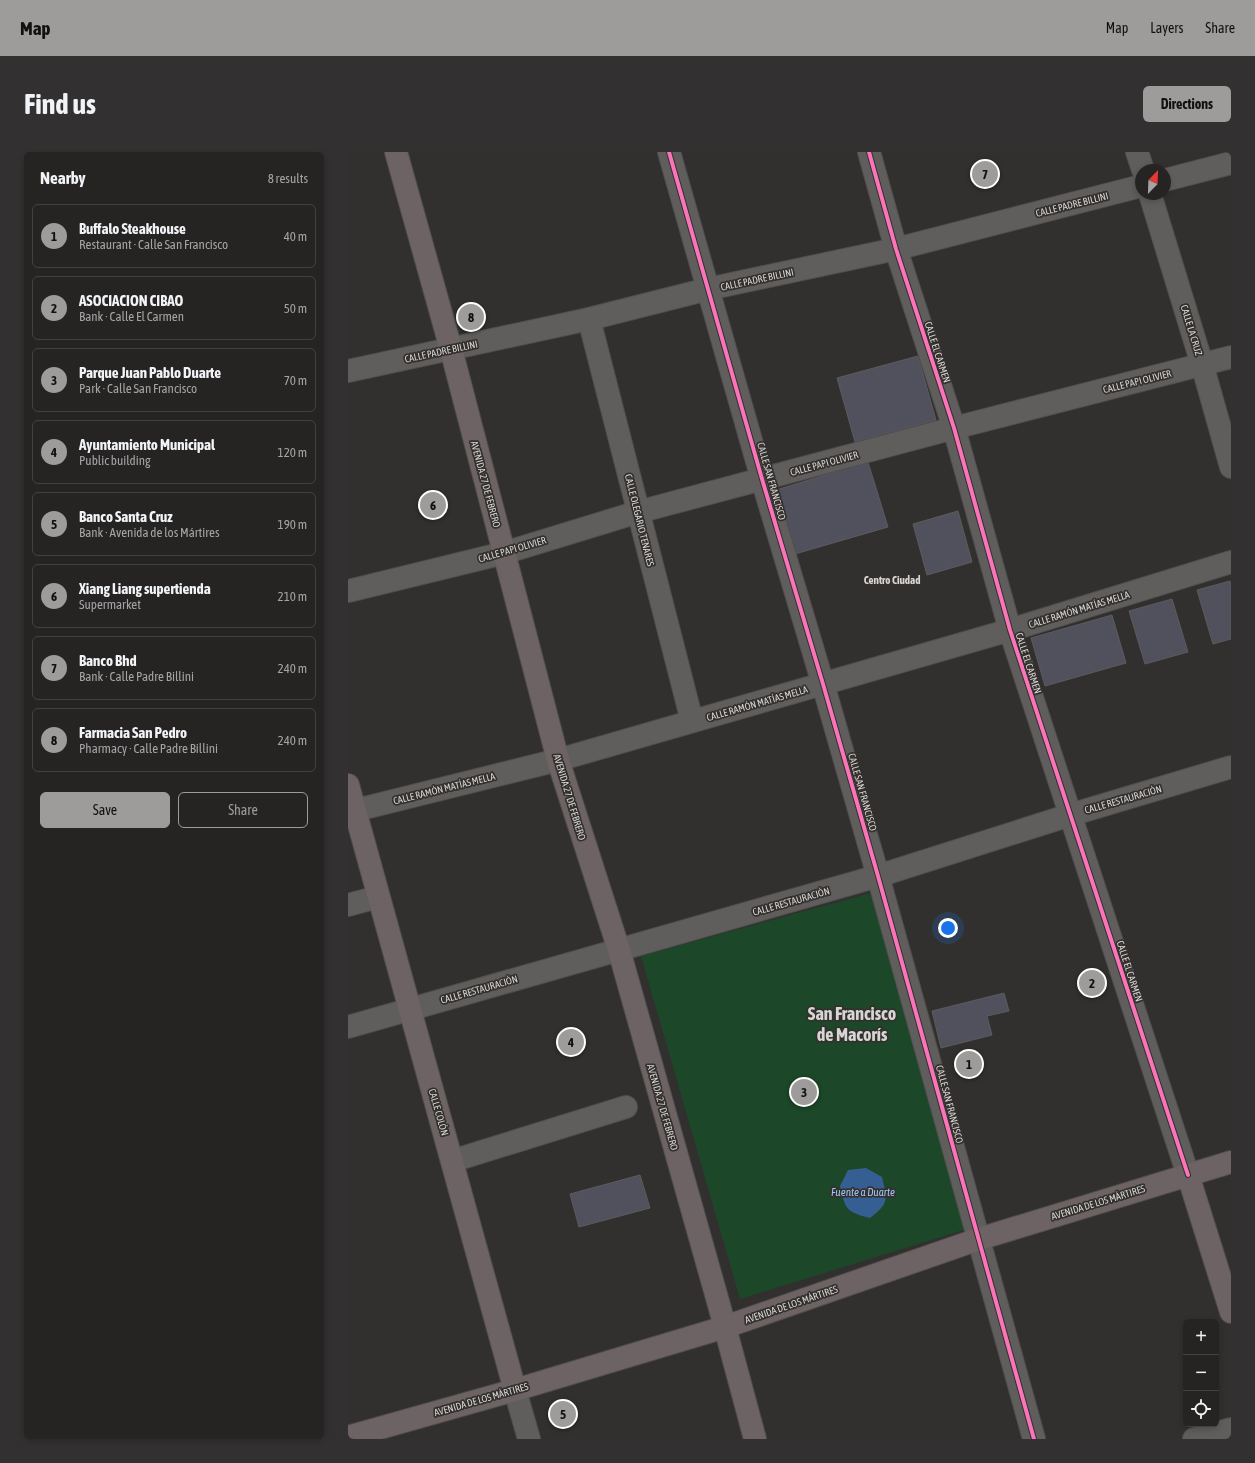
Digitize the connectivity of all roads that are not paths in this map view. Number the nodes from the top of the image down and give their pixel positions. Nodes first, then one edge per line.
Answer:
1 (396, 152) edge
2 (669, 152) edge
3 (869, 152) edge
4 (1137, 152) edge
5 (1231, 162) edge
6 (1141, 164) edge
7 (1171, 178) edge
8 (1135, 188) edge
9 (1152, 200) edge
10 (896, 249) junction
11 (708, 289) junction
12 (589, 319) junction
13 (451, 349) junction
14 (1231, 357) edge
15 (1202, 364) junction
16 (348, 371) edge
17 (954, 428) junction
18 (1231, 467) edge
19 (762, 479) junction
20 (638, 512) junction
21 (504, 553) junction
22 (1231, 562) edge
23 (348, 591) edge
24 (1010, 630) junction
25 (823, 684) junction
26 (692, 721) junction
27 (558, 760) junction
28 (1231, 767) edge
29 (348, 786) edge
30 (351, 811) edge
31 (1070, 814) junction
32 (878, 876) junction
33 (378, 897) junction
34 (348, 905) edge
35 (619, 950) junction
36 (410, 1009) junction
37 (348, 1027) edge
38 (626, 1107) dead end
39 (452, 1161) junction
40 (1231, 1162) edge
41 (1188, 1175) junction
42 (979, 1239) junction
43 (1231, 1312) edge
44 (725, 1327) junction
45 (514, 1390) junction
46 (1231, 1429) edge
47 (348, 1437) edge
48 (528, 1439) edge
49 (755, 1439) edge
50 (1034, 1439) edge
51 (1194, 1439) edge

1 - 13 main road, AVENIDA 27 DE FEBRERO
2 - 11 street, CALLE SAN FRANCISCO
3 - 10 street, CALLE EL CARMEN
4 - 6 street
5 - 7 street
8 - 10 street, CALLE PADRE BILLINI
9 - 15 street, CALLE LA CRUZ
10 - 11 street, CALLE PADRE BILLINI
10 - 17 street, CALLE EL CARMEN
11 - 12 street, CALLE PADRE BILLINI
11 - 19 street, CALLE SAN FRANCISCO
12 - 13 street, CALLE PADRE BILLINI
12 - 20 street, CALLE OLEGARIO TENARES
13 - 16 street, CALLE PADRE BILLINI
13 - 21 main road, AVENIDA 27 DE FEBRERO
14 - 15 street, CALLE PAPI OLIVIER
15 - 17 street, CALLE PAPI OLIVIER
15 - 18 street, CALLE LA CRUZ
17 - 19 street, CALLE PAPI OLIVIER
17 - 24 street, CALLE EL CARMEN
19 - 20 street, CALLE PAPI OLIVIER
19 - 25 street, CALLE SAN FRANCISCO
20 - 21 street, CALLE PAPI OLIVIER
20 - 26 street, CALLE OLEGARIO TENARES
21 - 23 street, CALLE PAPI OLIVIER
21 - 27 main road, AVENIDA 27 DE FEBRERO
22 - 24 street, CALLE RAMÓN MATÍAS MELLA
24 - 25 street, CALLE RAMÓN MATÍAS MELLA
24 - 31 street, CALLE EL CARMEN
25 - 26 street, CALLE RAMÓN MATÍAS MELLA
25 - 32 street, CALLE SAN FRANCISCO
26 - 27 street, CALLE RAMÓN MATÍAS MELLA
27 - 30 street, CALLE RAMÓN MATÍAS MELLA
27 - 35 main road, AVENIDA 27 DE FEBRERO
28 - 31 street, CALLE RESTAURACIÓN
29 - 30 main road, CALLE COLÓN
30 - 33 main road, CALLE COLÓN
31 - 32 street, CALLE RESTAURACIÓN
31 - 41 street, CALLE EL CARMEN
32 - 35 street, CALLE RESTAURACIÓN
32 - 42 street, CALLE SAN FRANCISCO
33 - 34 street
33 - 36 main road, CALLE COLÓN
35 - 36 street, CALLE RESTAURACIÓN
35 - 44 main road, AVENIDA 27 DE FEBRERO
36 - 37 street, CALLE RESTAURACIÓN
36 - 39 main road, CALLE COLÓN
38 - 39 street
39 - 45 main road, CALLE COLÓN
40 - 41 main road, AVENIDA DE LOS MÁRTIRES
41 - 42 main road, AVENIDA DE LOS MÁRTIRES
41 - 43 main road, CALLE EL CARMEN
42 - 44 main road, AVENIDA DE LOS MÁRTIRES
42 - 50 street, CALLE SAN FRANCISCO
44 - 45 main road, AVENIDA DE LOS MÁRTIRES
44 - 49 main road, AVENIDA 27 DE FEBRERO
45 - 47 main road, AVENIDA DE LOS MÁRTIRES
45 - 48 street, CALLE COLÓN
46 - 51 street

